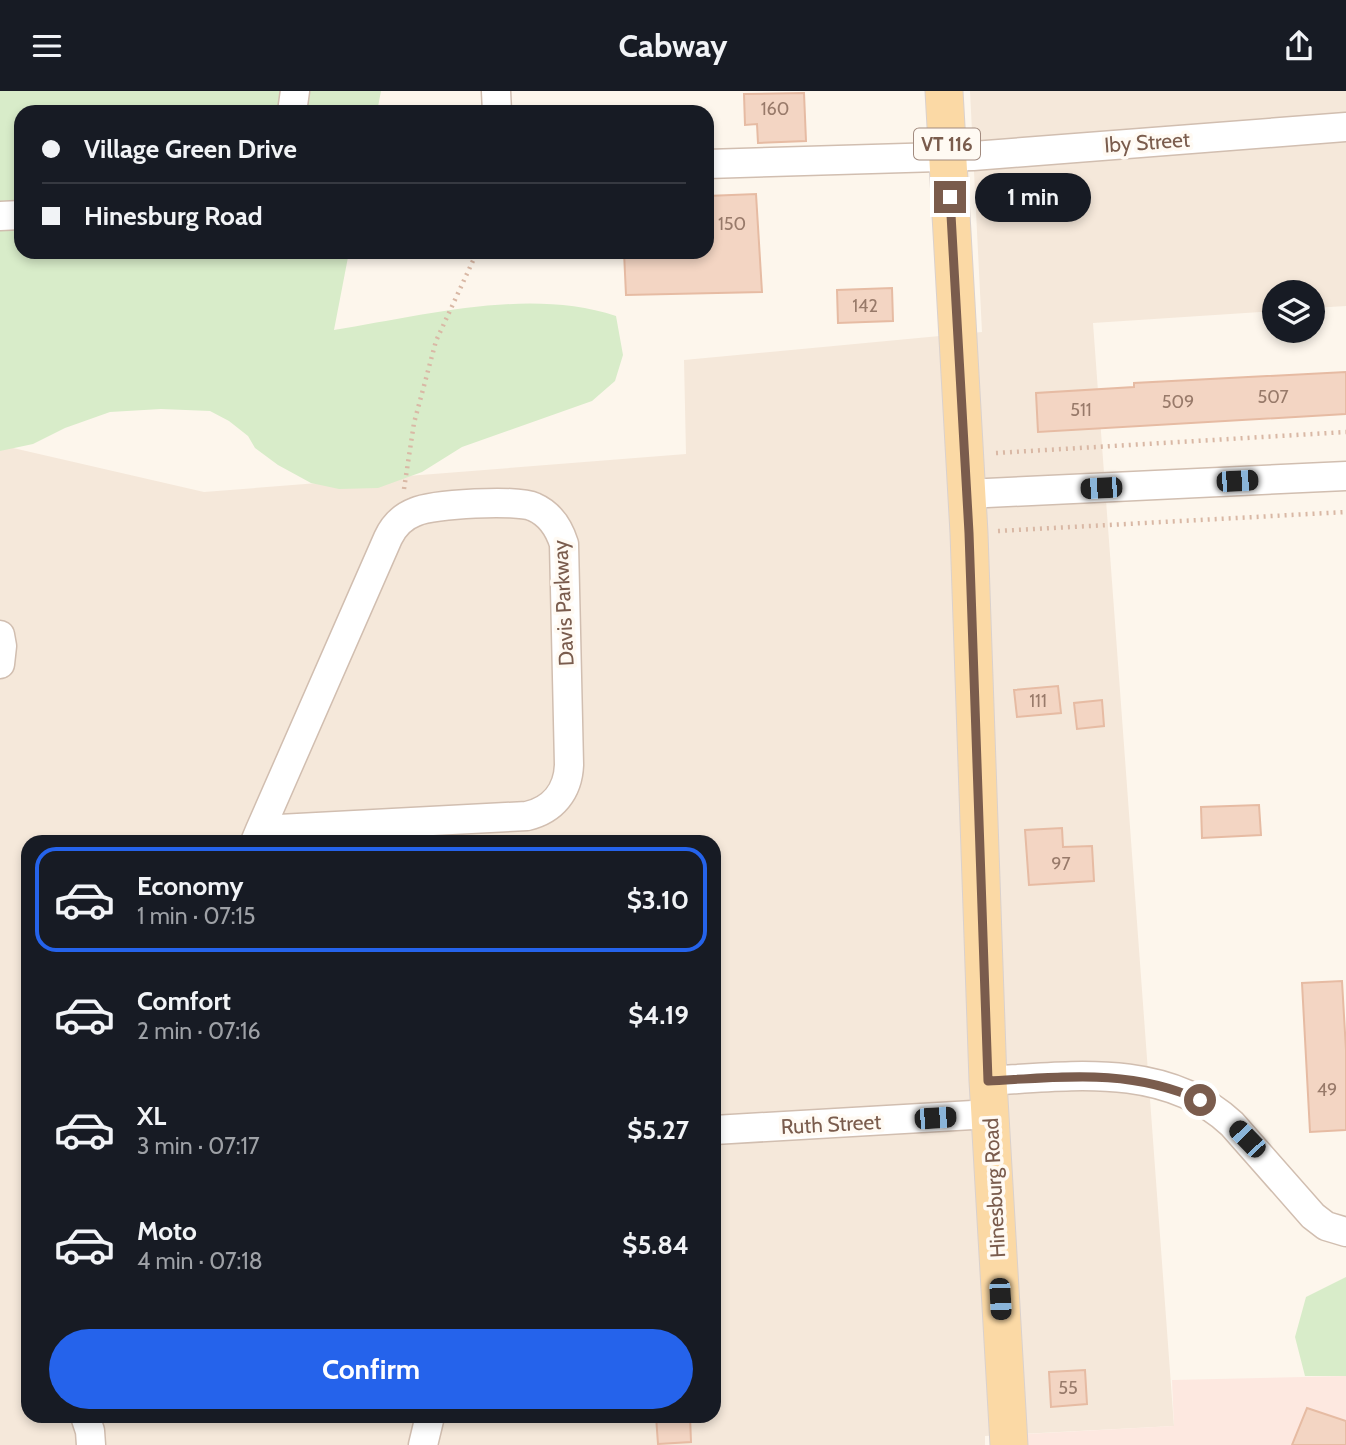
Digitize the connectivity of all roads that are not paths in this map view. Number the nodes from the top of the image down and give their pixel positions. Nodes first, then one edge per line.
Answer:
1 (944, 91) edge
2 (1346, 127) edge
3 (948, 155) junction
4 (714, 164) edge
5 (1346, 476) edge
6 (966, 494) junction
7 (0, 635) edge
8 (0, 664) edge
9 (258, 835) edge
10 (271, 835) edge
11 (989, 1098) junction
12 (721, 1129) edge
13 (1346, 1232) edge
14 (87, 1423) edge
15 (428, 1423) edge
16 (91, 1445) edge
17 (423, 1445) edge
18 (1009, 1445) edge

1 - 3 main road, Hinesburg Road / VT 116
2 - 3 street, Iby Street
3 - 4 street, Iby Street
3 - 6 main road, Hinesburg Road / VT 116
5 - 6 street
6 - 11 main road, Hinesburg Road / VT 116
7 - 8 street
9 - 10 street, Davis Parkway
11 - 12 street, Ruth Street
11 - 13 street, Ruth Street
11 - 18 main road, Hinesburg Road / VT 116
14 - 16 street
15 - 17 street

